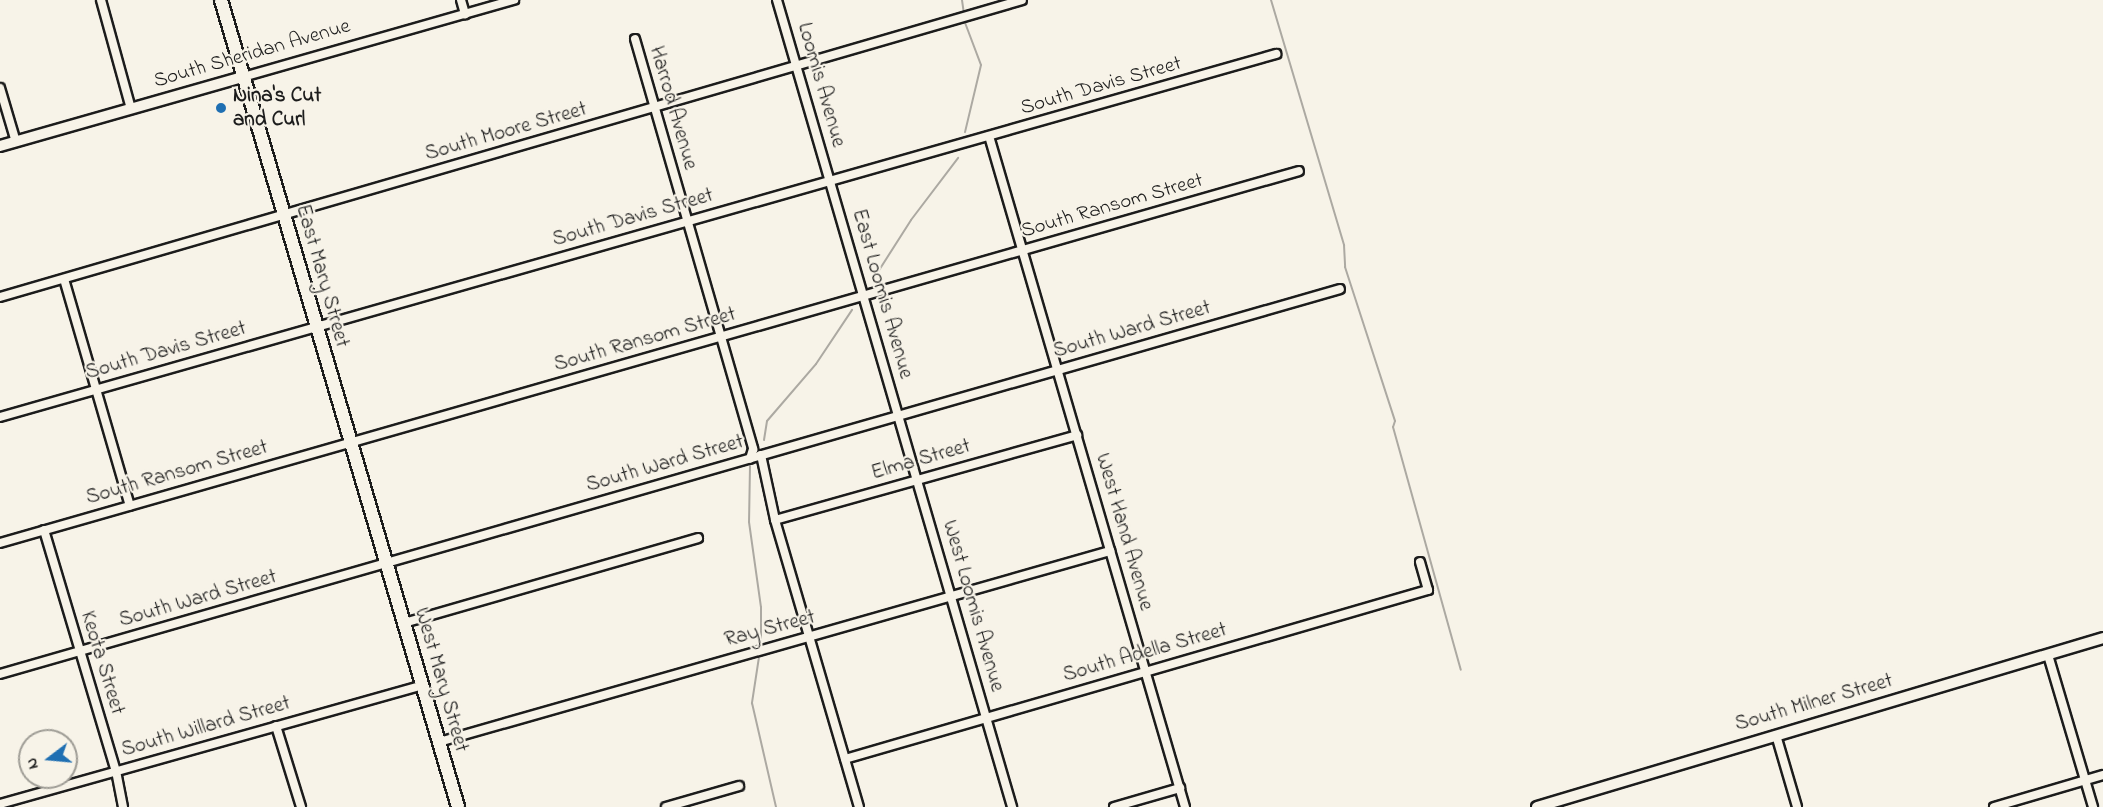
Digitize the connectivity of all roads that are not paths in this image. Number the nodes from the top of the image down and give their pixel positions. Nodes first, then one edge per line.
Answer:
1 (101, 0) edge
2 (221, 0) edge
3 (461, 0) edge
4 (514, 0) edge
5 (777, 0) edge
6 (1022, 0) edge
7 (465, 14) junction
8 (635, 39) dead end
9 (1276, 54) dead end
10 (797, 66) junction
11 (243, 77) junction
12 (0, 88) edge
13 (655, 107) junction
14 (132, 109) junction
15 (989, 136) junction
16 (16, 142) junction
17 (0, 146) edge
18 (1299, 171) dead end
19 (831, 181) junction
20 (284, 215) junction
21 (687, 222) junction
22 (1022, 250) junction
23 (64, 279) junction
24 (1340, 289) dead end
25 (863, 296) junction
26 (0, 297) edge
27 (316, 327) junction
28 (720, 337) junction
29 (1058, 370) junction
30 (96, 390) junction
31 (898, 416) junction
32 (0, 417) edge
33 (1077, 435) junction
34 (350, 443) junction
35 (761, 455) junction
36 (750, 459) junction
37 (917, 480) junction
38 (130, 506) junction
39 (775, 520) junction
40 (44, 530) junction
41 (698, 538) dead end
42 (0, 543) edge
43 (1110, 551) junction
44 (1420, 562) dead end
45 (385, 564) junction
46 (951, 598) junction
47 (404, 623) junction
48 (810, 637) junction
49 (2103, 638) edge
50 (80, 651) junction
51 (2048, 655) junction
52 (1145, 672) junction
53 (0, 674) edge
54 (422, 685) junction
55 (986, 718) junction
56 (276, 726) junction
57 (1776, 735) junction
58 (439, 742) junction
59 (845, 759) junction
60 (116, 771) junction
61 (2103, 775) edge
62 (2085, 781) junction
63 (739, 786) dead end
64 (1180, 788) junction
65 (0, 804) edge
66 (123, 807) edge
67 (301, 807) edge
68 (458, 807) edge
69 (666, 807) edge
70 (859, 807) edge
71 (1012, 807) edge
72 (1114, 807) edge
73 (1185, 807) edge
74 (1537, 807) edge
75 (1797, 807) edge
76 (1994, 807) edge
77 (2092, 807) edge

1 - 14 street
2 - 11 main road, East Mary Street
3 - 7 street
4 - 7 street, South Sheridan Avenue
5 - 10 street, Loomis Avenue
6 - 10 street, South Moore Street
7 - 11 street, South Sheridan Avenue
8 - 13 street, Harrod Avenue
9 - 15 street, South Davis Street
10 - 13 street, South Moore Street
10 - 19 street, Loomis Avenue
11 - 14 street, South Sheridan Avenue
11 - 20 main road, East Mary Street
12 - 16 street
13 - 20 street, South Moore Street
13 - 21 street, Harrod Avenue
14 - 16 street, South Sheridan Avenue
15 - 19 street, South Davis Street
15 - 22 street, West Hand Avenue
16 - 17 street, South Sheridan Avenue
18 - 22 street, South Ransom Street
19 - 21 street, South Davis Street
19 - 25 street, East Loomis Avenue
20 - 23 street, South Moore Street
20 - 27 main road, East Mary Street
21 - 27 street, South Davis Street
21 - 28 street, Harrod Avenue
22 - 25 street, South Ransom Street
22 - 29 street, West Hand Avenue
23 - 26 street, South Moore Street
23 - 30 street
24 - 29 street, South Ward Street
25 - 28 street, South Ransom Street
25 - 31 street, East Loomis Avenue
27 - 30 street, South Davis Street
27 - 34 main road, East Mary Street
28 - 34 street, South Ransom Street
28 - 36 street, Harrod Avenue
29 - 31 street, South Ward Street
29 - 33 street, West Hand Avenue
30 - 32 street, South Davis Street
30 - 38 street
31 - 35 street, South Ward Street
31 - 37 street, West Loomis Avenue
33 - 37 street, Elma Street
33 - 43 street, West Hand Avenue
34 - 38 street, South Ransom Street
34 - 45 main road, East Mary Street
35 - 36 street, South Ward Street
35 - 39 street
36 - 45 street, South Ward Street
37 - 39 street, Elma Street
37 - 46 street, West Loomis Avenue
38 - 40 street, South Ransom Street
39 - 48 street
40 - 42 street, South Ransom Street
40 - 50 street, Keota Street
41 - 47 street
43 - 46 street, Ray Street
43 - 52 street, West Hand Avenue
44 - 52 street, South Adella Street
45 - 47 main road, West Mary Street
45 - 50 street, South Ward Street
46 - 48 street, Ray Street
46 - 55 street, West Loomis Avenue
47 - 54 main road, West Mary Street
48 - 58 street, Ray Street
48 - 59 street
49 - 51 street, South Milner Street
50 - 53 street, South Ward Street
50 - 60 street, Keota Street
51 - 57 street, South Milner Street
51 - 62 street
52 - 55 street, South Adella Street
52 - 64 street, West Hand Avenue
54 - 56 street, South Willard Street
54 - 58 main road, West Mary Street
55 - 59 street, South Adella Street
55 - 71 street, West Loomis Avenue
56 - 60 street, South Willard Street
56 - 67 street
57 - 74 street, South Milner Street
57 - 75 street
58 - 68 main road, West Mary Street
59 - 70 street
60 - 65 street, South Willard Street
60 - 66 street, Keota Street
61 - 62 street
62 - 76 street
62 - 77 street
63 - 69 street
64 - 72 street
64 - 73 street, West Hand Avenue

